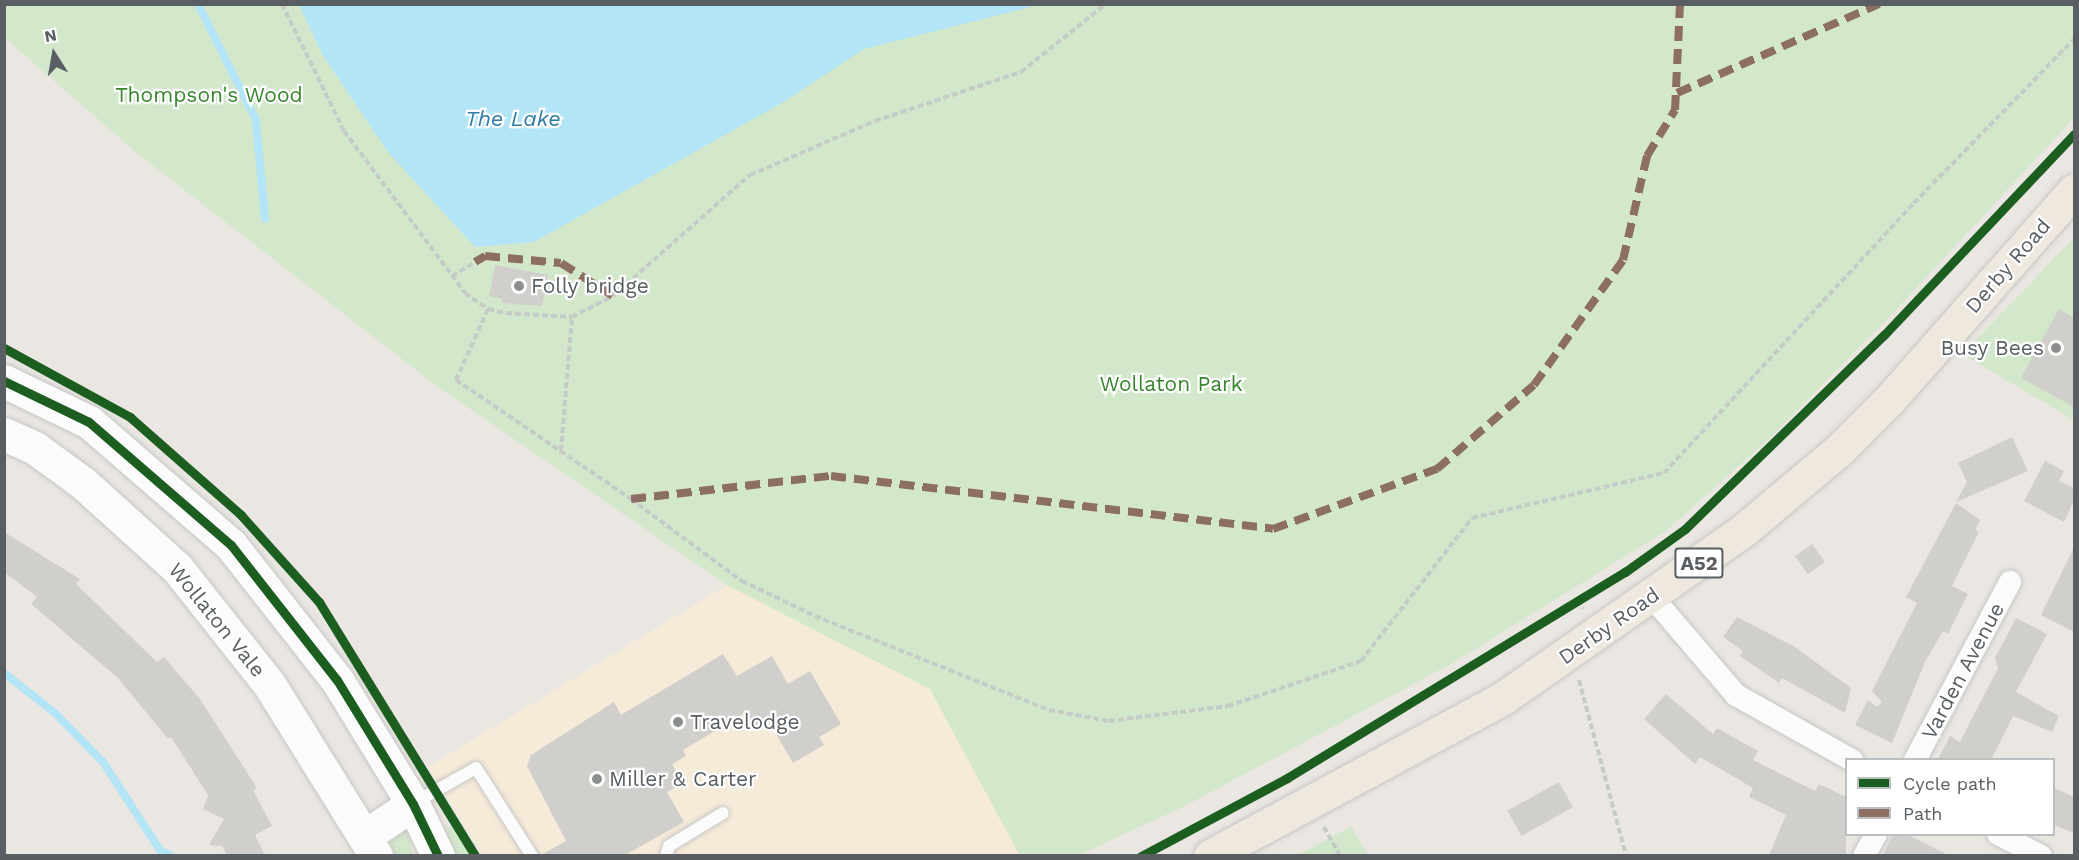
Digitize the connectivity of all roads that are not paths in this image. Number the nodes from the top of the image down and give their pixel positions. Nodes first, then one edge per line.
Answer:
1 (2074, 190) edge
2 (4, 381) edge
3 (4, 434) edge
4 (205, 522) junction
5 (170, 561) junction
6 (2010, 582) dead end
7 (1652, 597) junction
8 (1850, 758) edge
9 (1916, 758) edge
10 (413, 804) junction
11 (723, 813) dead end
12 (1875, 836) edge
13 (2002, 836) edge
14 (370, 846) edge
15 (438, 855) edge
16 (532, 855) edge
17 (666, 855) edge
18 (1210, 855) edge
19 (1864, 855) edge
20 (2041, 855) edge

1 - 7 highway, Derby Road / A52
2 - 4 street
3 - 5 street, Wollaton Vale
4 - 5 street
4 - 10 street
5 - 14 street, Wollaton Vale
6 - 9 street, Varden Avenue
7 - 8 street
7 - 18 highway, Derby Road / A52
10 - 14 street
10 - 15 street
10 - 16 lane
11 - 17 lane
12 - 19 street
13 - 20 street

